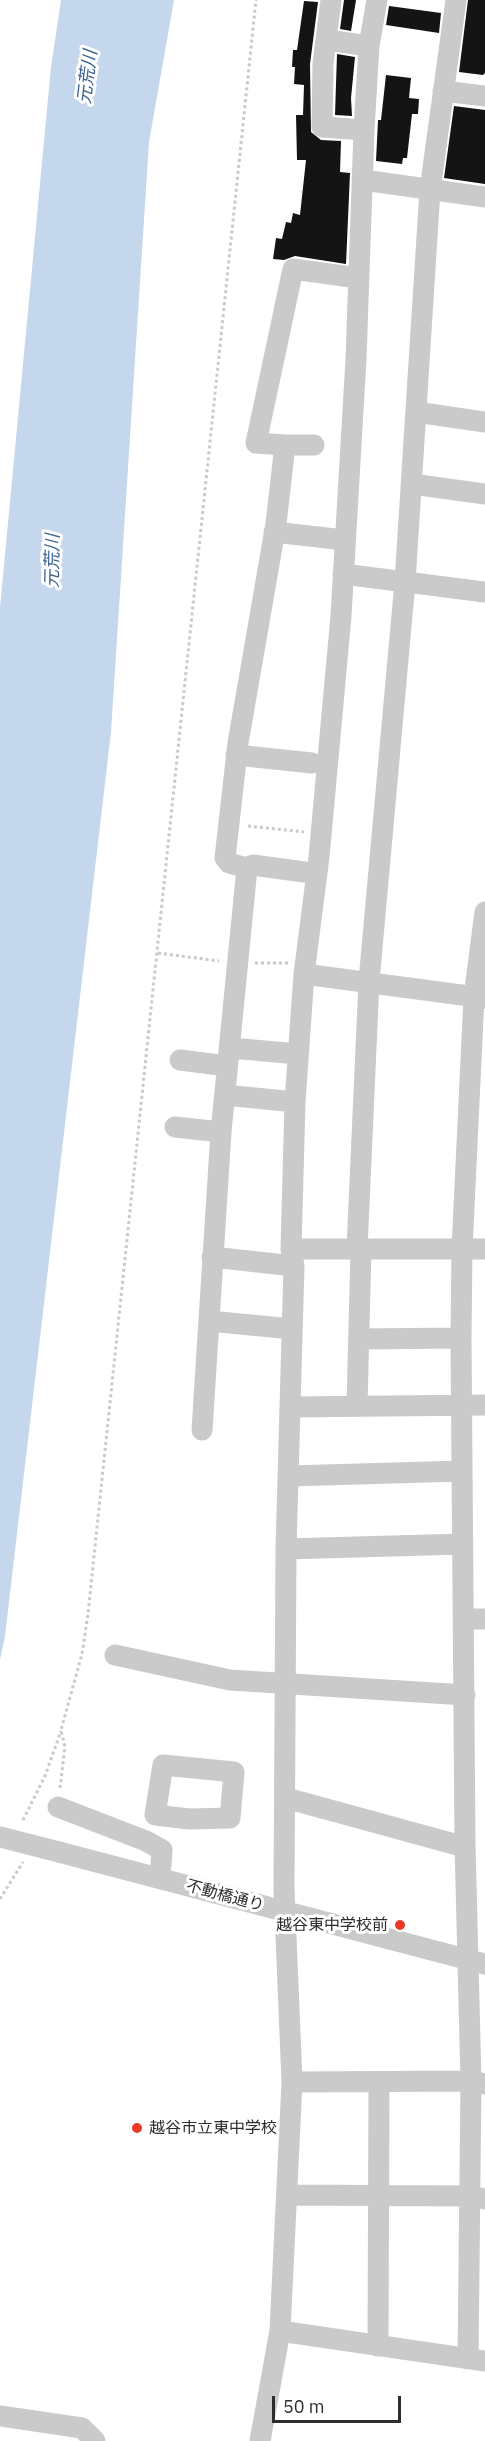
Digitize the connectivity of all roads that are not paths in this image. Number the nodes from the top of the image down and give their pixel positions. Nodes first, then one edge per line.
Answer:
1 (331, 0) edge
2 (377, 0) edge
3 (456, 0) edge
4 (327, 40) junction
5 (369, 46) junction
6 (443, 91) junction
7 (485, 96) edge
8 (364, 129) junction
9 (363, 180) junction
10 (430, 190) junction
11 (485, 197) edge
12 (358, 278) junction
13 (416, 412) junction
14 (485, 422) edge
15 (285, 445) junction
16 (314, 445) dead end
17 (412, 484) junction
18 (485, 494) edge
19 (274, 532) junction
20 (344, 540) junction
21 (343, 574) junction
22 (405, 582) junction
23 (485, 592) edge
24 (236, 755) junction
25 (312, 763) dead end
26 (245, 868) junction
27 (304, 873) dead end
28 (485, 912) edge
29 (303, 974) junction
30 (369, 981) junction
31 (479, 998) edge
32 (298, 1054) junction
33 (229, 1057) junction
34 (180, 1060) dead end
35 (225, 1095) junction
36 (295, 1102) junction
37 (175, 1127) dead end
38 (477, 1127) edge
39 (221, 1132) junction
40 (359, 1249) junction
41 (462, 1249) junction
42 (485, 1249) edge
43 (212, 1257) junction
44 (292, 1257) junction
45 (209, 1321) junction
46 (292, 1329) junction
47 (461, 1338) junction
48 (359, 1339) junction
49 (485, 1405) edge
50 (357, 1406) junction
51 (462, 1406) junction
52 (290, 1407) junction
53 (202, 1430) dead end
54 (462, 1472) junction
55 (289, 1476) junction
56 (463, 1544) junction
57 (286, 1549) junction
58 (475, 1619) edge
59 (115, 1655) dead end
60 (286, 1684) junction
61 (465, 1695) junction
62 (59, 1798) road end
63 (286, 1798) junction
64 (155, 1818) dead end
65 (0, 1837) edge
66 (146, 1841) junction
67 (472, 1845) edge
68 (160, 1878) junction
69 (286, 1912) junction
70 (477, 1962) edge
71 (292, 2082) junction
72 (379, 2082) junction
73 (478, 2082) edge
74 (287, 2195) junction
75 (378, 2196) junction
76 (477, 2198) edge
77 (280, 2331) junction
78 (378, 2346) junction
79 (477, 2360) edge
80 (0, 2416) edge
81 (95, 2441) edge
82 (260, 2441) edge

1 - 4 street
2 - 5 street
3 - 6 street
4 - 5 street
4 - 8 street
5 - 8 street
6 - 7 street
6 - 10 street
8 - 9 street
9 - 10 street
9 - 12 street
10 - 11 street
10 - 13 street
12 - 15 street
12 - 20 street
13 - 14 street
13 - 17 street
15 - 16 street
15 - 19 street
17 - 18 street
17 - 22 street
19 - 20 street
19 - 24 street
20 - 21 street
21 - 22 street
21 - 29 street
22 - 23 street
22 - 30 street
24 - 25 street
24 - 26 street
26 - 27 street
26 - 33 street
28 - 31 street
29 - 30 street
29 - 32 street
30 - 31 street
30 - 40 street
31 - 38 street
32 - 33 street
32 - 36 street
33 - 34 street
33 - 35 street
35 - 36 street
35 - 39 street
36 - 44 street
37 - 39 street
38 - 41 street
39 - 43 street
40 - 41 street
40 - 44 street
40 - 48 street
41 - 42 street
41 - 47 street
43 - 44 street
43 - 45 street
44 - 46 street
45 - 46 street
45 - 53 street
46 - 52 street
47 - 48 street
47 - 51 street
48 - 50 street
49 - 51 street
50 - 51 street
50 - 52 street
51 - 54 street
52 - 55 street
54 - 55 street
54 - 56 street
55 - 57 street
56 - 57 street
56 - 58 street
57 - 60 street
58 - 61 street
59 - 60 street
60 - 61 street
60 - 63 street
61 - 67 street
62 - 66 street
63 - 67 street
63 - 69 street
64 - 66 street
65 - 68 street, 不動橋通り, bridge
66 - 68 street
67 - 70 street
68 - 69 street, 不動橋通り
69 - 70 street, 不動橋通り
69 - 71 street
70 - 73 street
71 - 72 street
71 - 74 street
72 - 73 street
72 - 75 street
73 - 76 street
74 - 75 street
74 - 77 street
75 - 76 street
75 - 78 street
76 - 79 street
77 - 78 street
77 - 82 street
78 - 79 street
80 - 81 street

